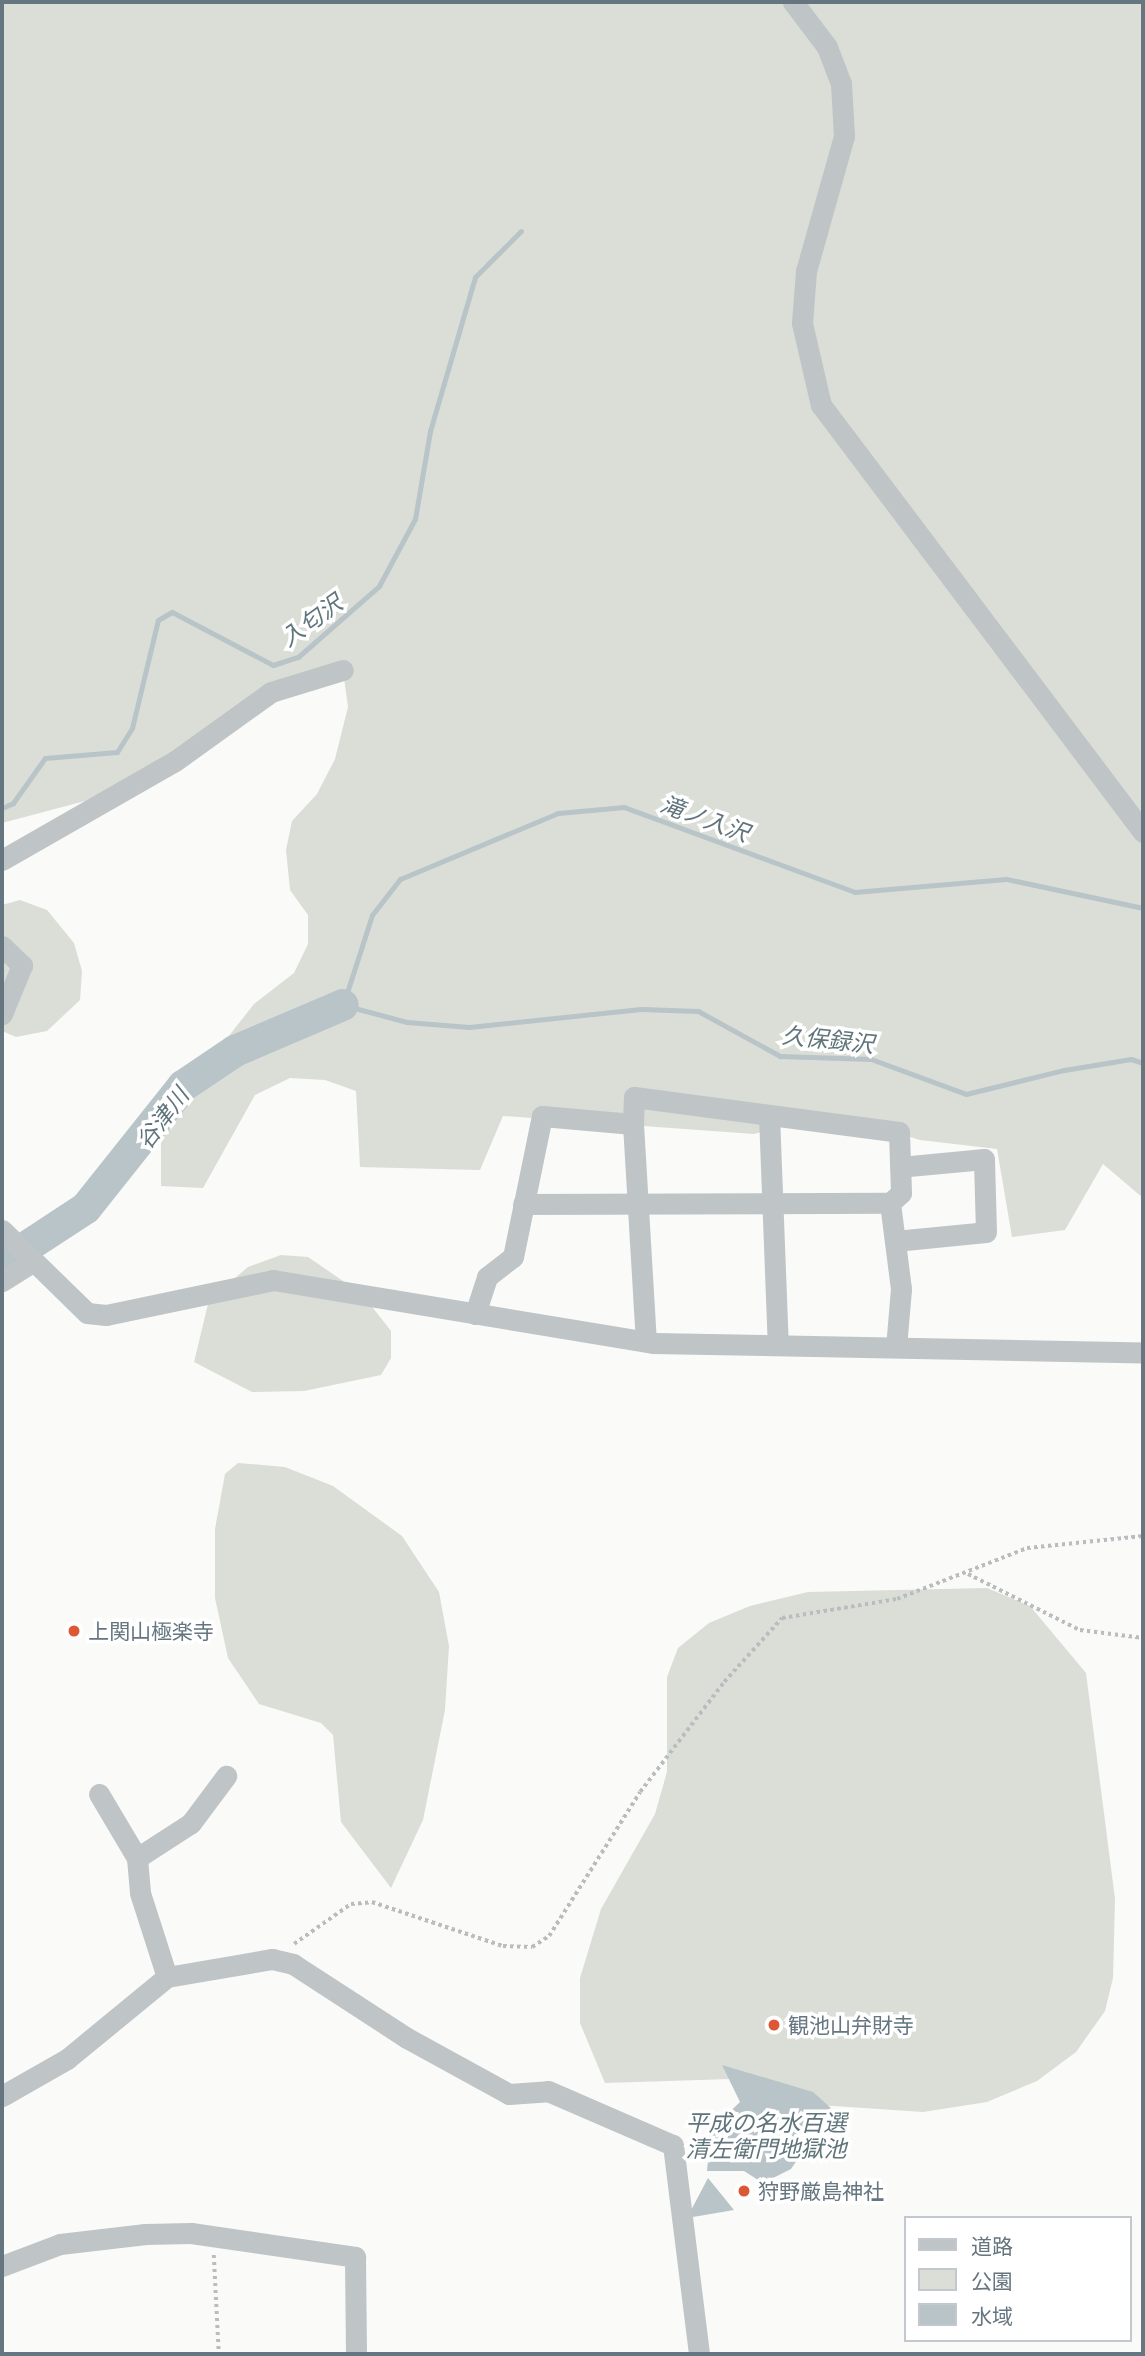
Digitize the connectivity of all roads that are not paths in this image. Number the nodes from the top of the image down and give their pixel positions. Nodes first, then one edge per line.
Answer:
1 (793, 2) edge
2 (343, 670) dead end
3 (1143, 832) edge
4 (2, 860) edge
5 (2, 946) edge
6 (2, 1014) edge
7 (769, 1115) junction
8 (633, 1124) junction
9 (900, 1167) junction
10 (770, 1203) junction
11 (890, 1203) junction
12 (523, 1204) junction
13 (633, 1204) junction
14 (2, 1230) edge
15 (895, 1241) junction
16 (33, 1262) junction
17 (2, 1281) edge
18 (475, 1314) junction
19 (646, 1342) junction
20 (778, 1345) junction
21 (896, 1347) junction
22 (1143, 1352) edge
23 (226, 1776) dead end
24 (99, 1794) dead end
25 (137, 1858) junction
26 (167, 1977) junction
27 (2, 2096) edge
28 (2, 2266) edge
29 (356, 2354) edge
30 (699, 2354) edge

1 - 3 street
2 - 4 street
5 - 6 street
7 - 8 street
7 - 9 street
7 - 10 street
8 - 12 street
8 - 13 street
9 - 11 street
9 - 15 street
10 - 11 street
10 - 13 street
10 - 20 street
11 - 15 street
12 - 13 street
12 - 18 street
13 - 19 street
14 - 16 street
15 - 21 street
16 - 17 street
16 - 18 street
18 - 19 street
19 - 20 street
20 - 21 street
21 - 22 street
23 - 25 street
24 - 25 street
25 - 26 street
26 - 27 street
26 - 30 street
28 - 29 street

